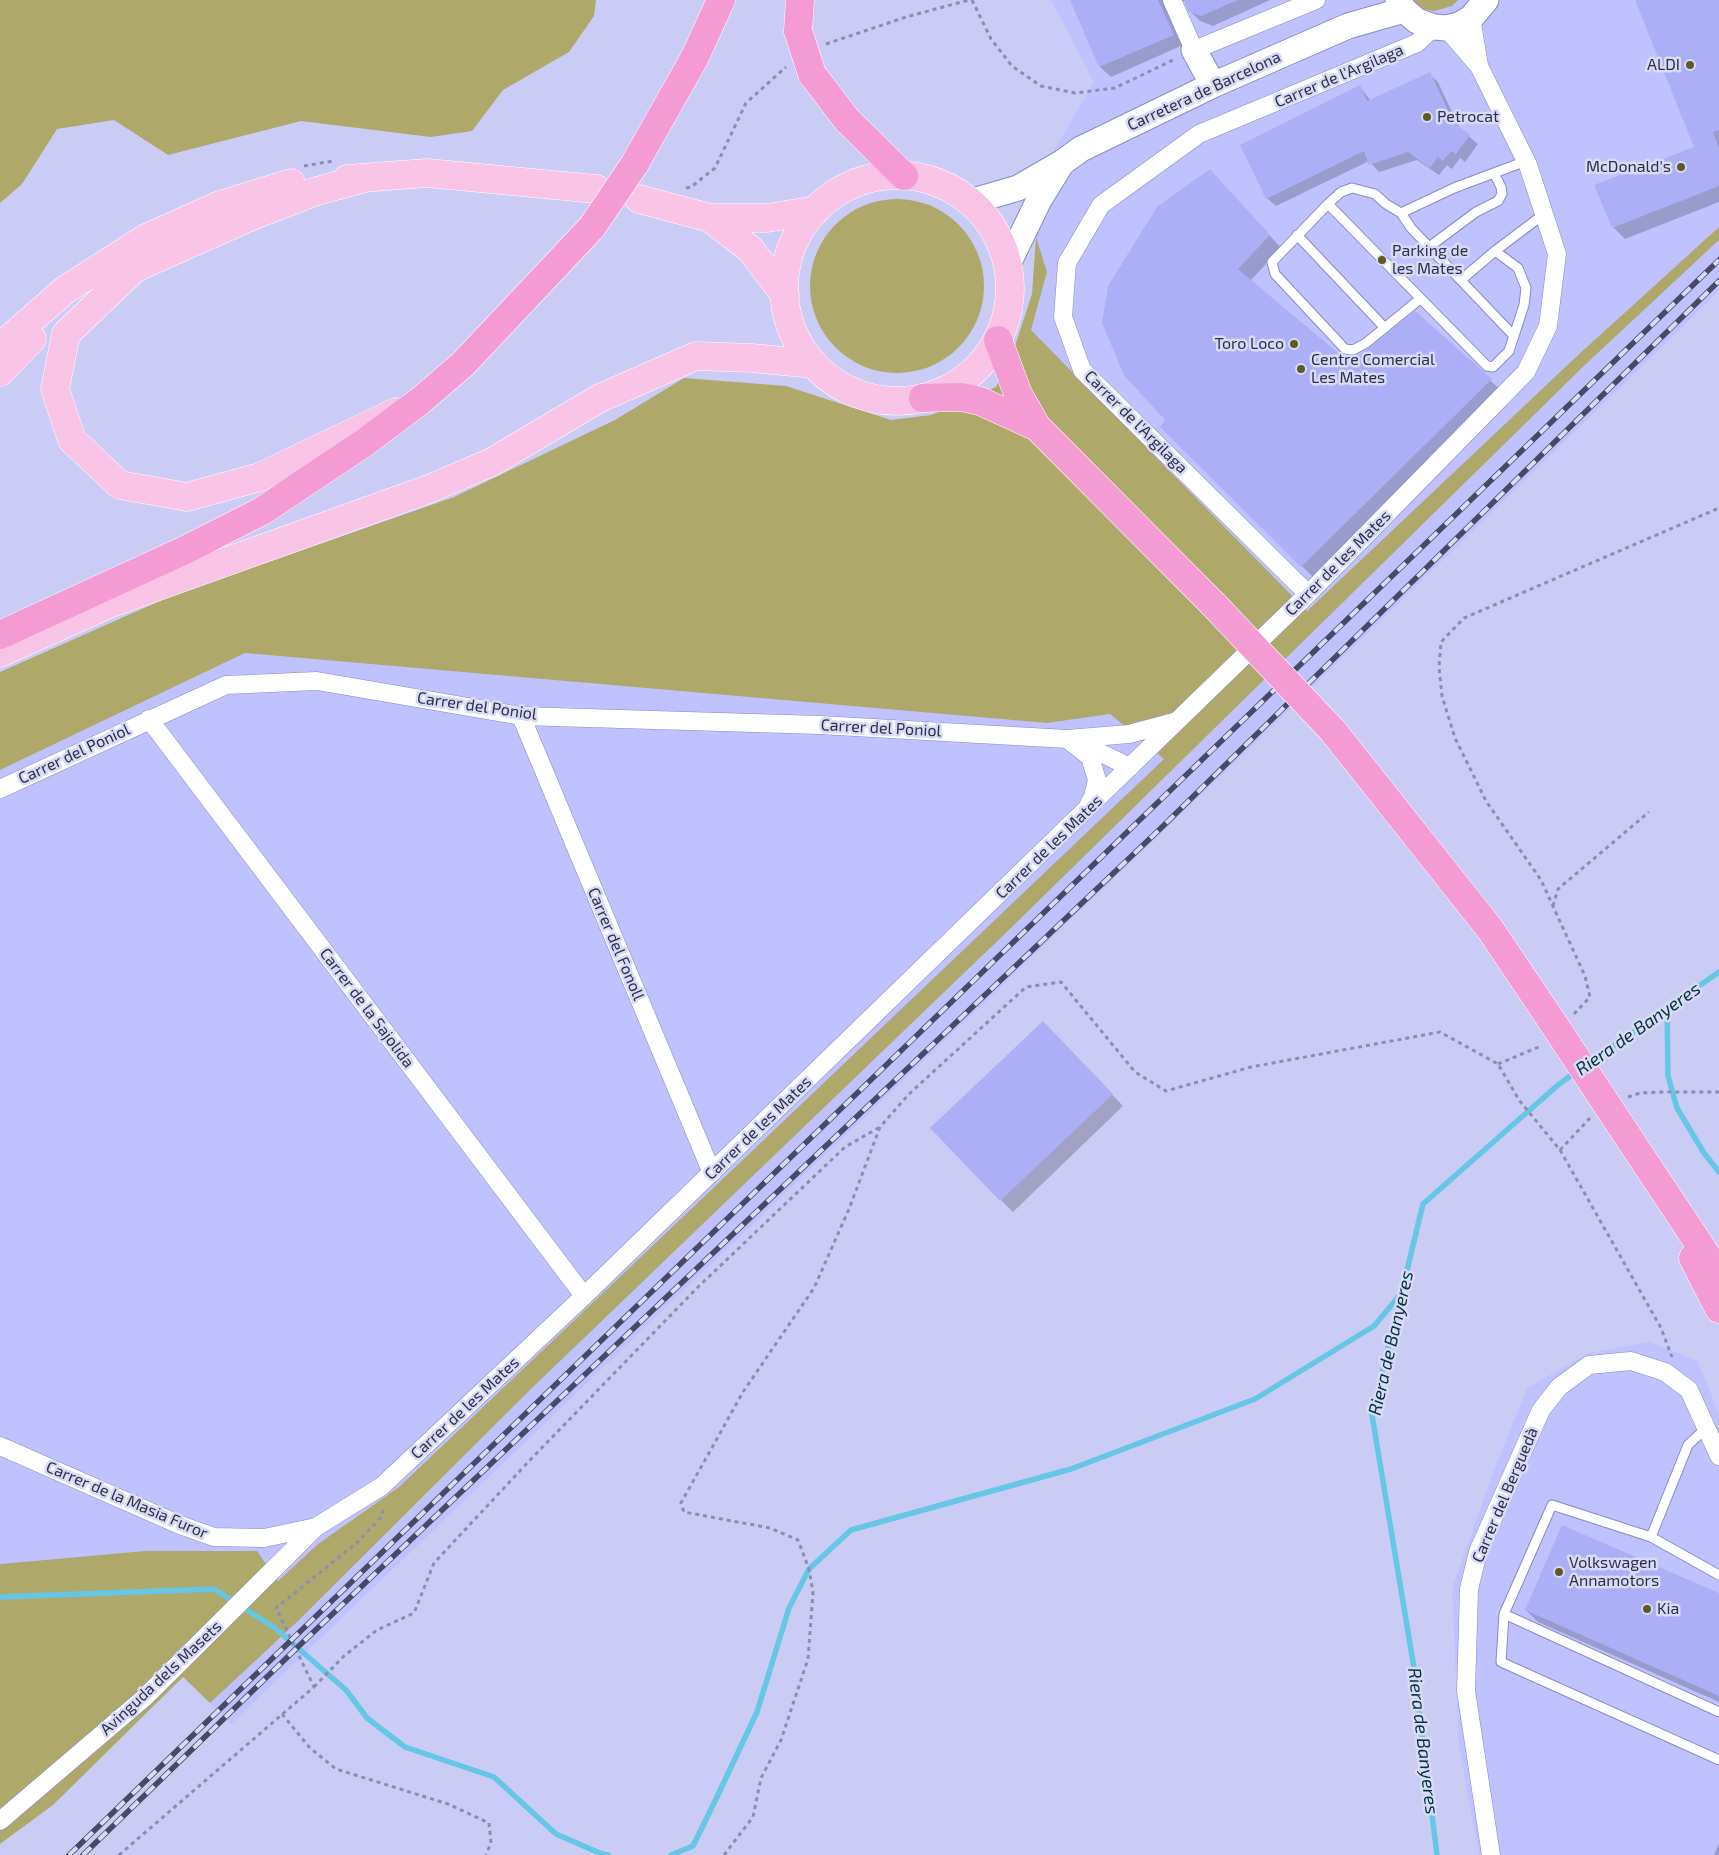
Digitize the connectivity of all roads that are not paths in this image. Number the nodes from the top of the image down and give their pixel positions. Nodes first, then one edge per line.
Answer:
1 (721, 0) edge
2 (800, 0) edge
3 (1172, 0) edge
4 (1316, 0) edge
5 (1375, 0) edge
6 (1401, 5) edge
7 (1479, 9) edge
8 (1348, 26) junction
9 (1440, 27) junction
10 (1194, 50) junction
11 (1479, 66) junction
12 (1213, 85) junction
13 (1063, 162) junction
14 (1526, 162) junction
15 (1494, 173) junction
16 (904, 176) junction
17 (365, 178) junction
18 (596, 189) dead end
19 (317, 191) junction
20 (639, 200) dead end
21 (970, 202) junction
22 (1328, 204) junction
23 (816, 210) junction
24 (1401, 213) junction
25 (1544, 214) junction
26 (710, 218) junction
27 (1297, 235) junction
28 (1429, 247) junction
29 (1495, 251) junction
30 (1008, 264) junction
31 (1461, 280) junction
32 (784, 295) junction
33 (1420, 299) junction
34 (1385, 328) junction
35 (1514, 336) junction
36 (998, 340) junction
37 (0, 347) edge
38 (814, 364) junction
39 (0, 372) edge
40 (922, 398) junction
41 (420, 400) junction
42 (1037, 427) junction
43 (1308, 594) junction
44 (0, 634) edge
45 (0, 653) edge
46 (521, 716) junction
47 (149, 719) junction
48 (1174, 722) junction
49 (1067, 739) junction
50 (1130, 767) junction
51 (0, 789) edge
52 (1078, 819) junction
53 (1645, 1162) junction
54 (712, 1173) junction
55 (1719, 1248) edge
56 (1719, 1274) edge
57 (584, 1296) junction
58 (1719, 1309) edge
59 (1705, 1429) junction
60 (0, 1446) edge
61 (1719, 1456) edge
62 (316, 1527) junction
63 (1651, 1538) junction
64 (1719, 1575) edge
65 (1504, 1614) junction
66 (1719, 1712) edge
67 (1719, 1760) edge
68 (0, 1821) edge
69 (1491, 1855) edge

1 - 41 highway, bridge
2 - 16 highway, bridge
3 - 10 street
4 - 10 street
5 - 8 street, Carretera de Barcelona
6 - 8 street, Carretera de Barcelona
6 - 9 street
7 - 9 street
7 - 11 street, Carrer de les Mates
8 - 12 street, Carretera de Barcelona
9 - 11 street, Carrer de les Mates
9 - 43 street, Carrer de l'Argilaga
10 - 12 street
11 - 14 street, Carrer de les Mates
12 - 13 street, Carretera de Barcelona
13 - 21 street, Carretera de Barcelona
13 - 30 street
14 - 15 lane
14 - 25 street, Carrer de les Mates
15 - 24 lane
15 - 28 lane
16 - 21 main road
16 - 23 main road
17 - 18 main road
17 - 19 main road
17 - 37 main road
19 - 39 main road
19 - 41 main road
20 - 26 main road
21 - 30 main road
22 - 24 lane
22 - 27 lane
22 - 33 lane
23 - 26 main road
23 - 32 main road
24 - 28 lane
25 - 29 lane
25 - 43 street, Carrer de les Mates
26 - 32 main road
27 - 34 lane
27 - 34 lane
28 - 31 lane
29 - 31 lane
29 - 35 lane
30 - 36 main road
31 - 35 lane
32 - 38 main road
33 - 34 lane
33 - 35 lane
36 - 40 main road
36 - 42 highway
38 - 40 main road
38 - 45 main road
40 - 42 highway
41 - 44 highway
42 - 53 highway, bridge
43 - 48 street, Carrer de les Mates
46 - 47 street, Carrer del Poniol
46 - 49 street, Carrer del Poniol
46 - 54 street, Carrer del Fonoll
47 - 51 street, Carrer del Poniol
47 - 57 street, Carrer de la Sajolida
48 - 49 street, Carrer del Poniol
48 - 50 street, Carrer de les Mates
49 - 50 street, Carrer del Poniol
49 - 52 street
50 - 52 street, Carrer de les Mates
52 - 54 street, Carrer de les Mates
53 - 55 highway
53 - 56 highway
53 - 58 highway
54 - 57 street, Carrer de les Mates
57 - 62 street, Carrer de les Mates
59 - 61 street, Carrer del Berguedà
59 - 63 lane
59 - 69 street, Carrer del Berguedà
60 - 62 street, Carrer de la Masia Furor
62 - 68 street, Avinguda dels Masets
63 - 64 lane
63 - 65 lane
65 - 66 lane
65 - 67 lane

